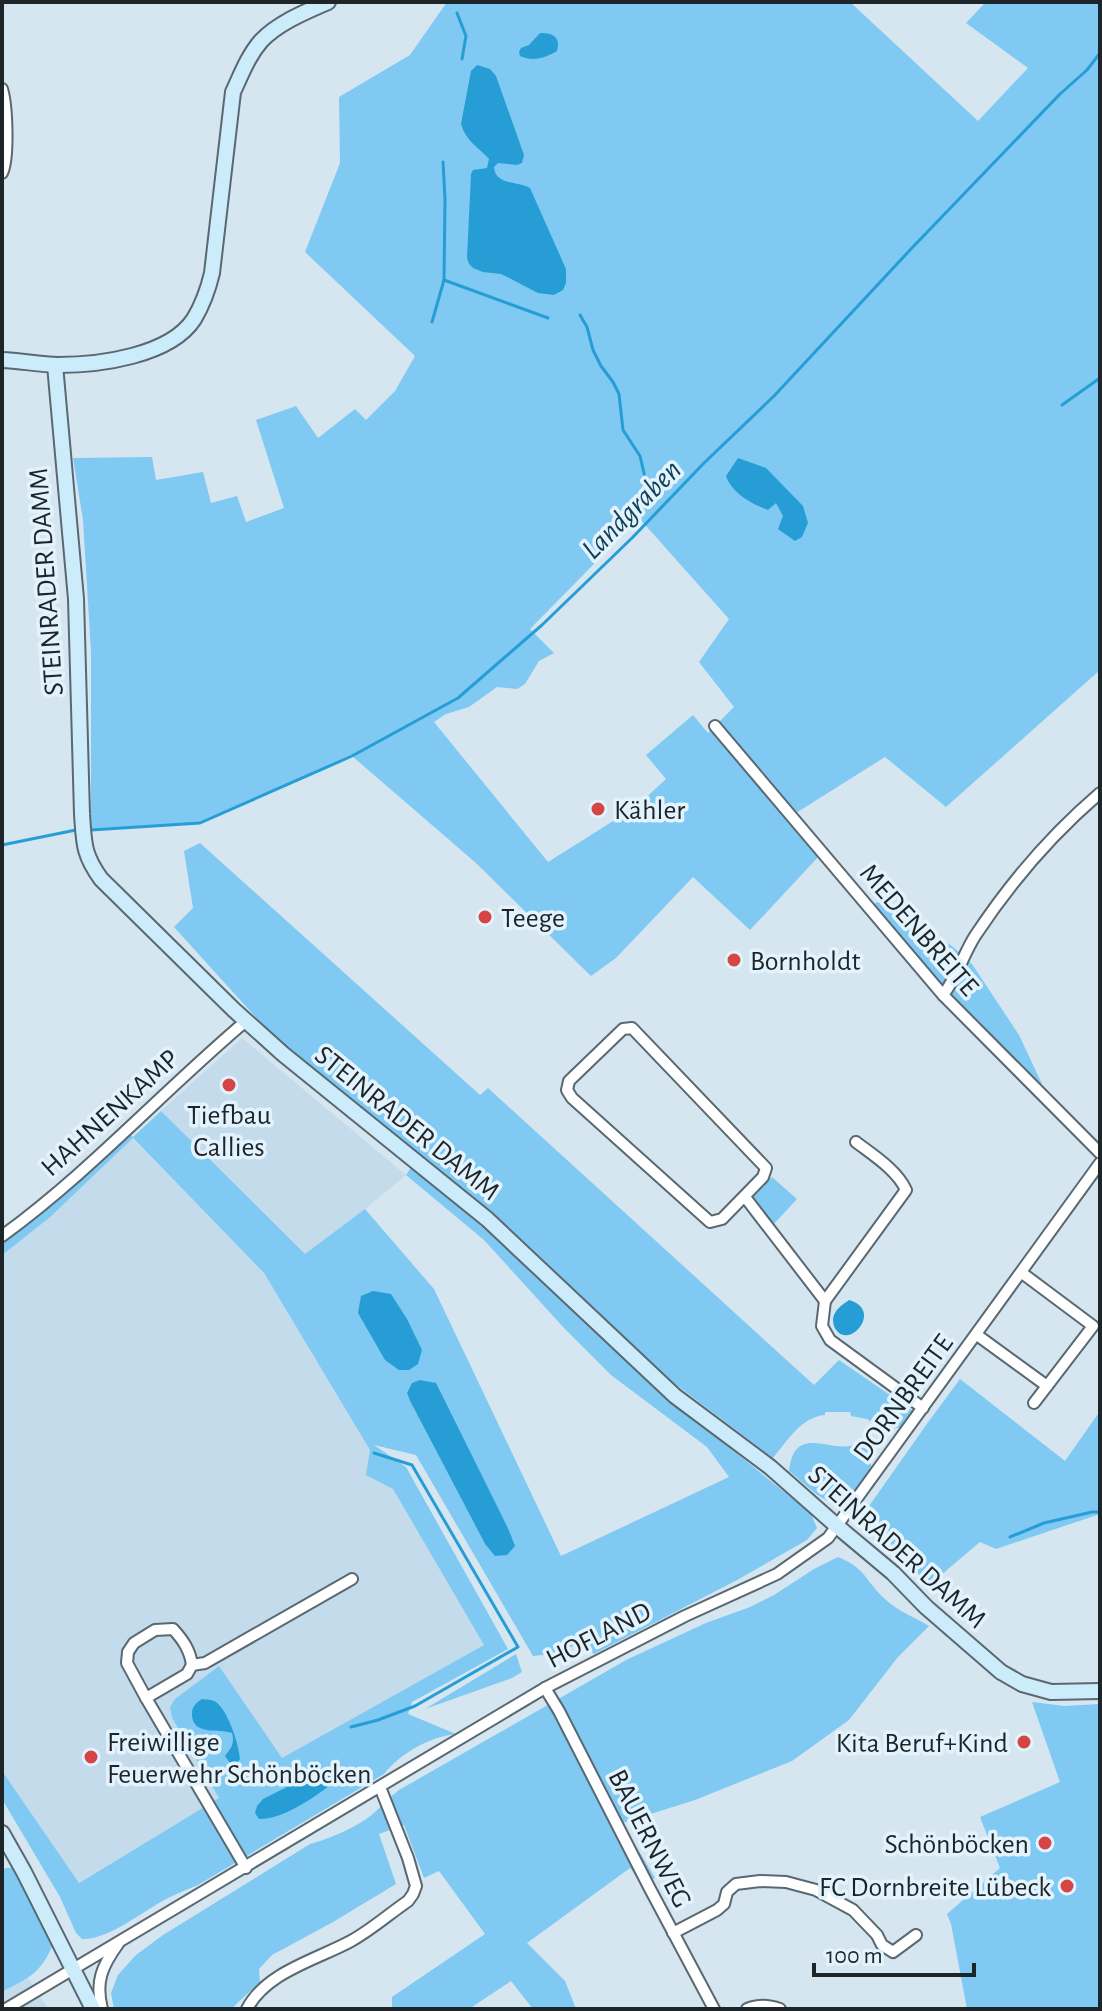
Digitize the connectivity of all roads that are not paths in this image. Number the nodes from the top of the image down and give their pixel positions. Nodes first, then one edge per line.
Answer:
1 (328, 2) edge
2 (2, 89) edge
3 (2, 173) edge
4 (2, 360) edge
5 (55, 365) junction
6 (715, 726) dead end
7 (1100, 793) edge
8 (943, 995) junction
9 (246, 1021) junction
10 (856, 1142) dead end
11 (1100, 1153) edge
12 (1100, 1163) edge
13 (745, 1197) junction
14 (2, 1236) edge
15 (1022, 1273) junction
16 (825, 1301) junction
17 (977, 1335) junction
18 (1047, 1386) junction
19 (1034, 1403) dead end
20 (923, 1408) junction
21 (838, 1527) junction
22 (352, 1579) dead end
23 (192, 1665) junction
24 (545, 1688) junction
25 (1100, 1691) edge
26 (146, 1698) junction
27 (380, 1787) junction
28 (2, 1833) edge
29 (246, 1868) junction
30 (673, 1933) junction
31 (916, 1935) dead end
32 (120, 1941) junction
33 (72, 1970) junction
34 (6, 2009) edge
35 (93, 2009) edge
36 (102, 2009) edge
37 (247, 2009) edge
38 (714, 2009) edge
39 (747, 2009) edge
40 (780, 2009) edge

1 - 5 main road
2 - 3 street
4 - 5 main road
5 - 9 main road, STEINRADER DAMM
6 - 8 street, MEDENBREITE
7 - 8 street
8 - 11 street, MEDENBREITE
9 - 14 street, HAHNENKAMP
9 - 21 main road, STEINRADER DAMM
10 - 16 street
12 - 15 street, DORNBREITE
13 - 13 street
13 - 16 street
15 - 17 street, DORNBREITE
15 - 18 street
16 - 20 street
17 - 18 street, DORNBREITE
17 - 20 street, DORNBREITE
18 - 19 street
20 - 21 street, DORNBREITE
21 - 24 street, HOFLAND
21 - 25 main road, STEINRADER DAMM
22 - 23 street
23 - 26 street
23 - 26 street
24 - 27 street, HOFLAND
24 - 30 street, BAUERNWEG
26 - 29 street
27 - 29 street, HOFLAND
27 - 37 street
28 - 33 main road
29 - 32 street, HOFLAND
30 - 31 street
30 - 38 street, BAUERNWEG
32 - 33 street, HOFLAND
32 - 36 street
33 - 34 street, HOFLAND
33 - 35 main road
39 - 40 street

